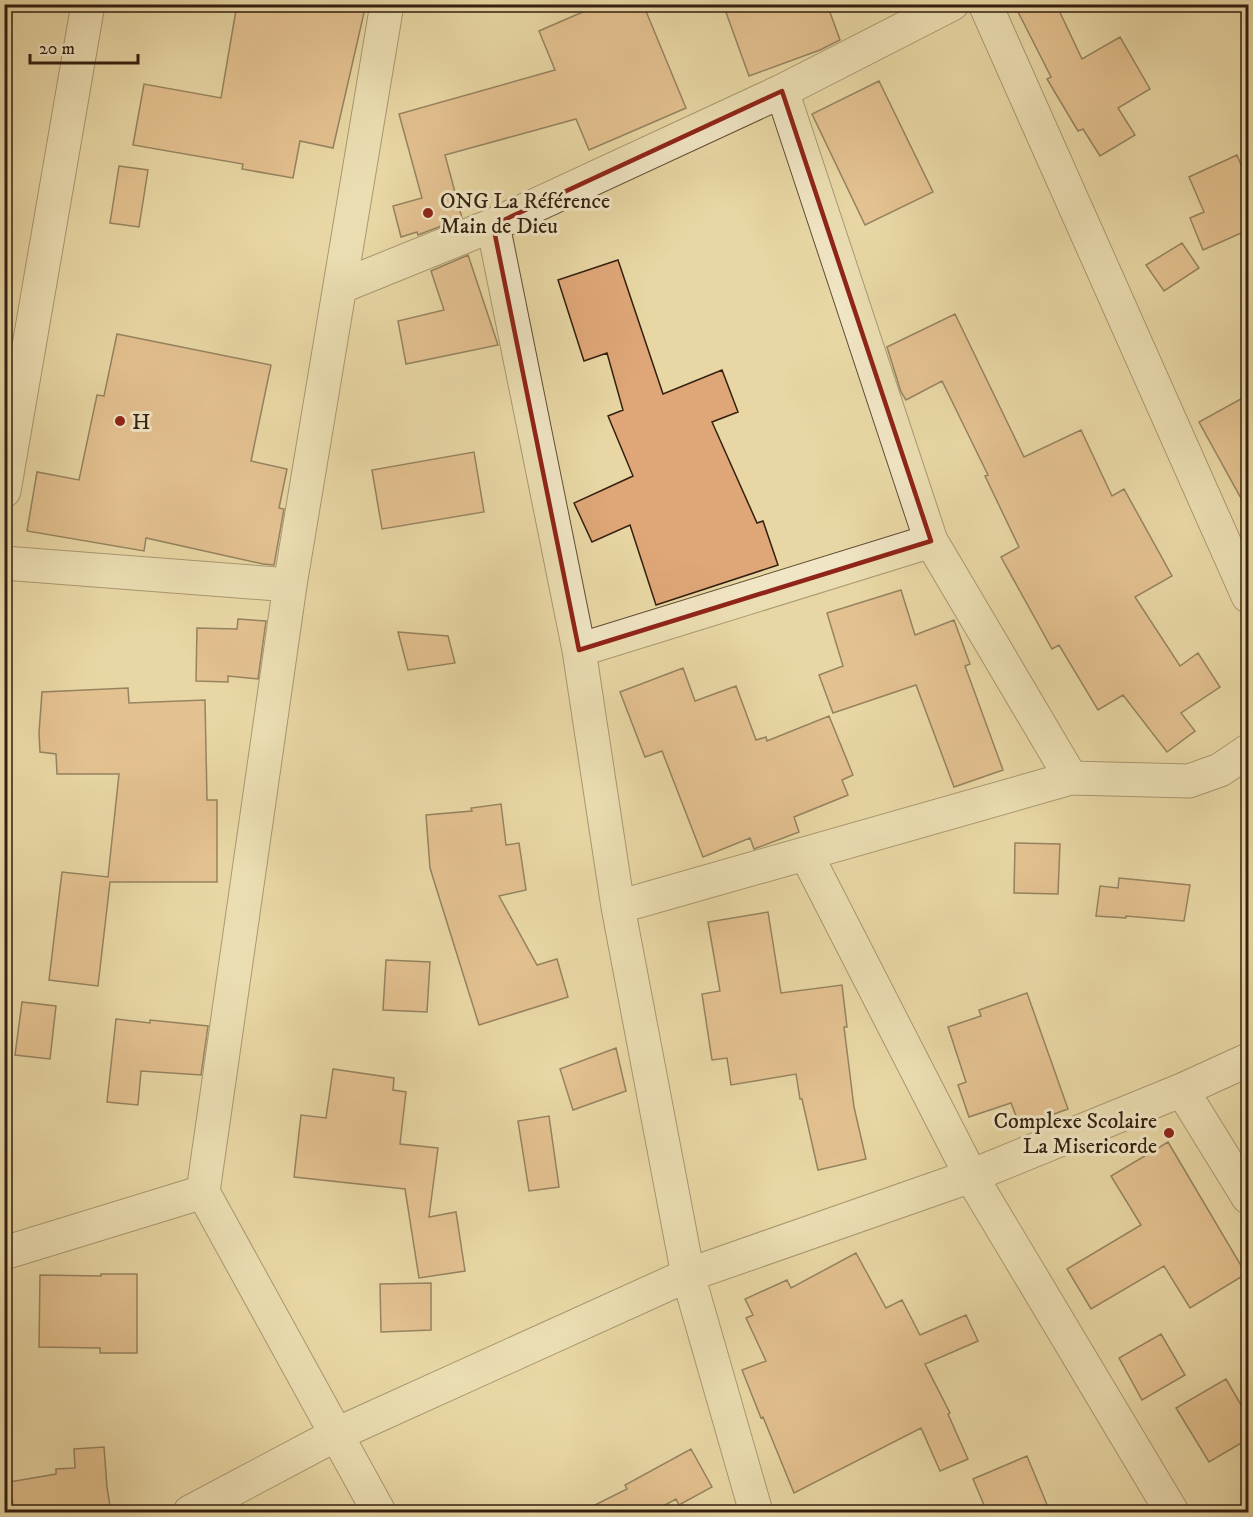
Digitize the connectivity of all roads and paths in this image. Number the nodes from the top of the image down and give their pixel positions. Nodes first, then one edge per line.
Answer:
1 (88, 4) edge
2 (387, 4) edge
3 (951, 4) edge
4 (985, 4) edge
5 (782, 91) junction
6 (493, 225) junction
7 (340, 287) junction
8 (4, 491) edge
9 (931, 541) junction
10 (4, 563) edge
11 (290, 585) junction
12 (1248, 596) edge
13 (579, 650) junction
14 (1248, 752) edge
15 (1071, 778) junction
16 (806, 854) junction
17 (618, 907) junction
18 (1248, 1060) edge
19 (1182, 1090) junction
20 (971, 1176) junction
21 (202, 1192) junction
22 (1248, 1197) edge
23 (4, 1253) edge
24 (688, 1275) junction
25 (337, 1434) junction
26 (190, 1512) edge
27 (380, 1512) edge
28 (756, 1512) edge
29 (1172, 1512) edge

1 - 8 street
2 - 7 street
3 - 5 street
4 - 12 street
5 - 6 street
5 - 9 street
6 - 7 street
6 - 13 street
7 - 11 street
9 - 13 street
9 - 15 street
10 - 11 street
11 - 21 street
13 - 17 street
14 - 15 street
15 - 16 street
16 - 17 street
16 - 20 street
17 - 24 street
18 - 19 street
19 - 20 street
19 - 22 street
20 - 24 street
20 - 29 street
21 - 23 street
21 - 25 street
24 - 25 street
24 - 28 street
25 - 26 street
25 - 27 street

